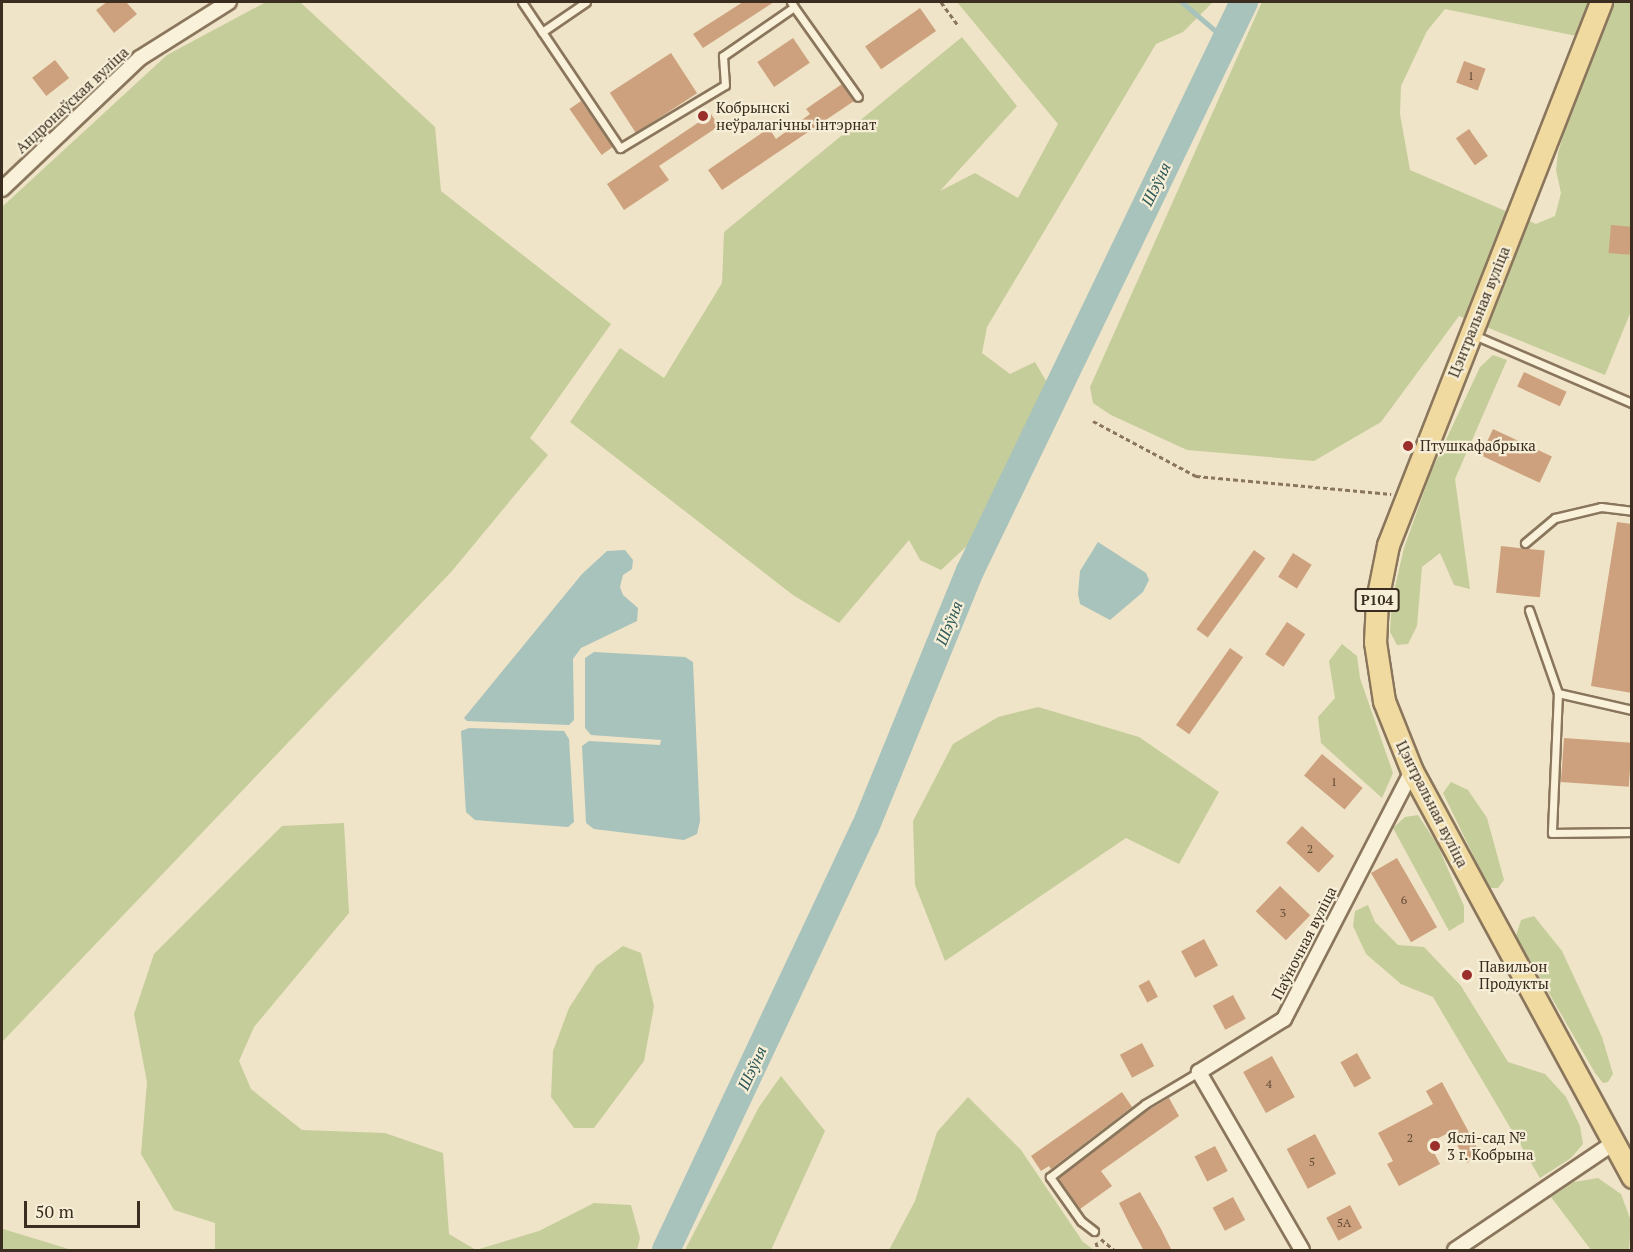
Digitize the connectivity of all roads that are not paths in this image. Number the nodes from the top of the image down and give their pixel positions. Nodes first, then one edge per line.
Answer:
1 (229, 2) edge
2 (522, 2) edge
3 (586, 2) edge
4 (1601, 2) edge
5 (792, 4) edge
6 (542, 32) junction
7 (858, 97) dead end
8 (2, 189) edge
9 (1471, 333) junction
10 (1632, 403) edge
11 (1632, 511) edge
12 (1525, 543) dead end
13 (1529, 610) dead end
14 (1558, 693) junction
15 (1632, 710) edge
16 (1412, 771) junction
17 (1632, 831) edge
18 (1198, 1071) junction
19 (1612, 1144) junction
20 (1632, 1177) edge
21 (1094, 1231) road end
22 (1302, 1251) edge
23 (1455, 1251) edge

1 - 8 street, Андронаўская вуліца
2 - 6 lane
3 - 6 lane
4 - 9 main road, Цэнтральная вуліца / Р104
5 - 6 lane
5 - 7 lane
9 - 10 lane
9 - 16 main road, Цэнтральная вуліца / Р104
11 - 12 lane
13 - 14 lane
14 - 15 lane
14 - 17 lane
16 - 18 street, Паўночная вуліца
16 - 19 main road, Цэнтральная вуліца / Р104
18 - 21 lane
18 - 22 street
19 - 20 main road, Цэнтральная вуліца / Р104
19 - 23 street

